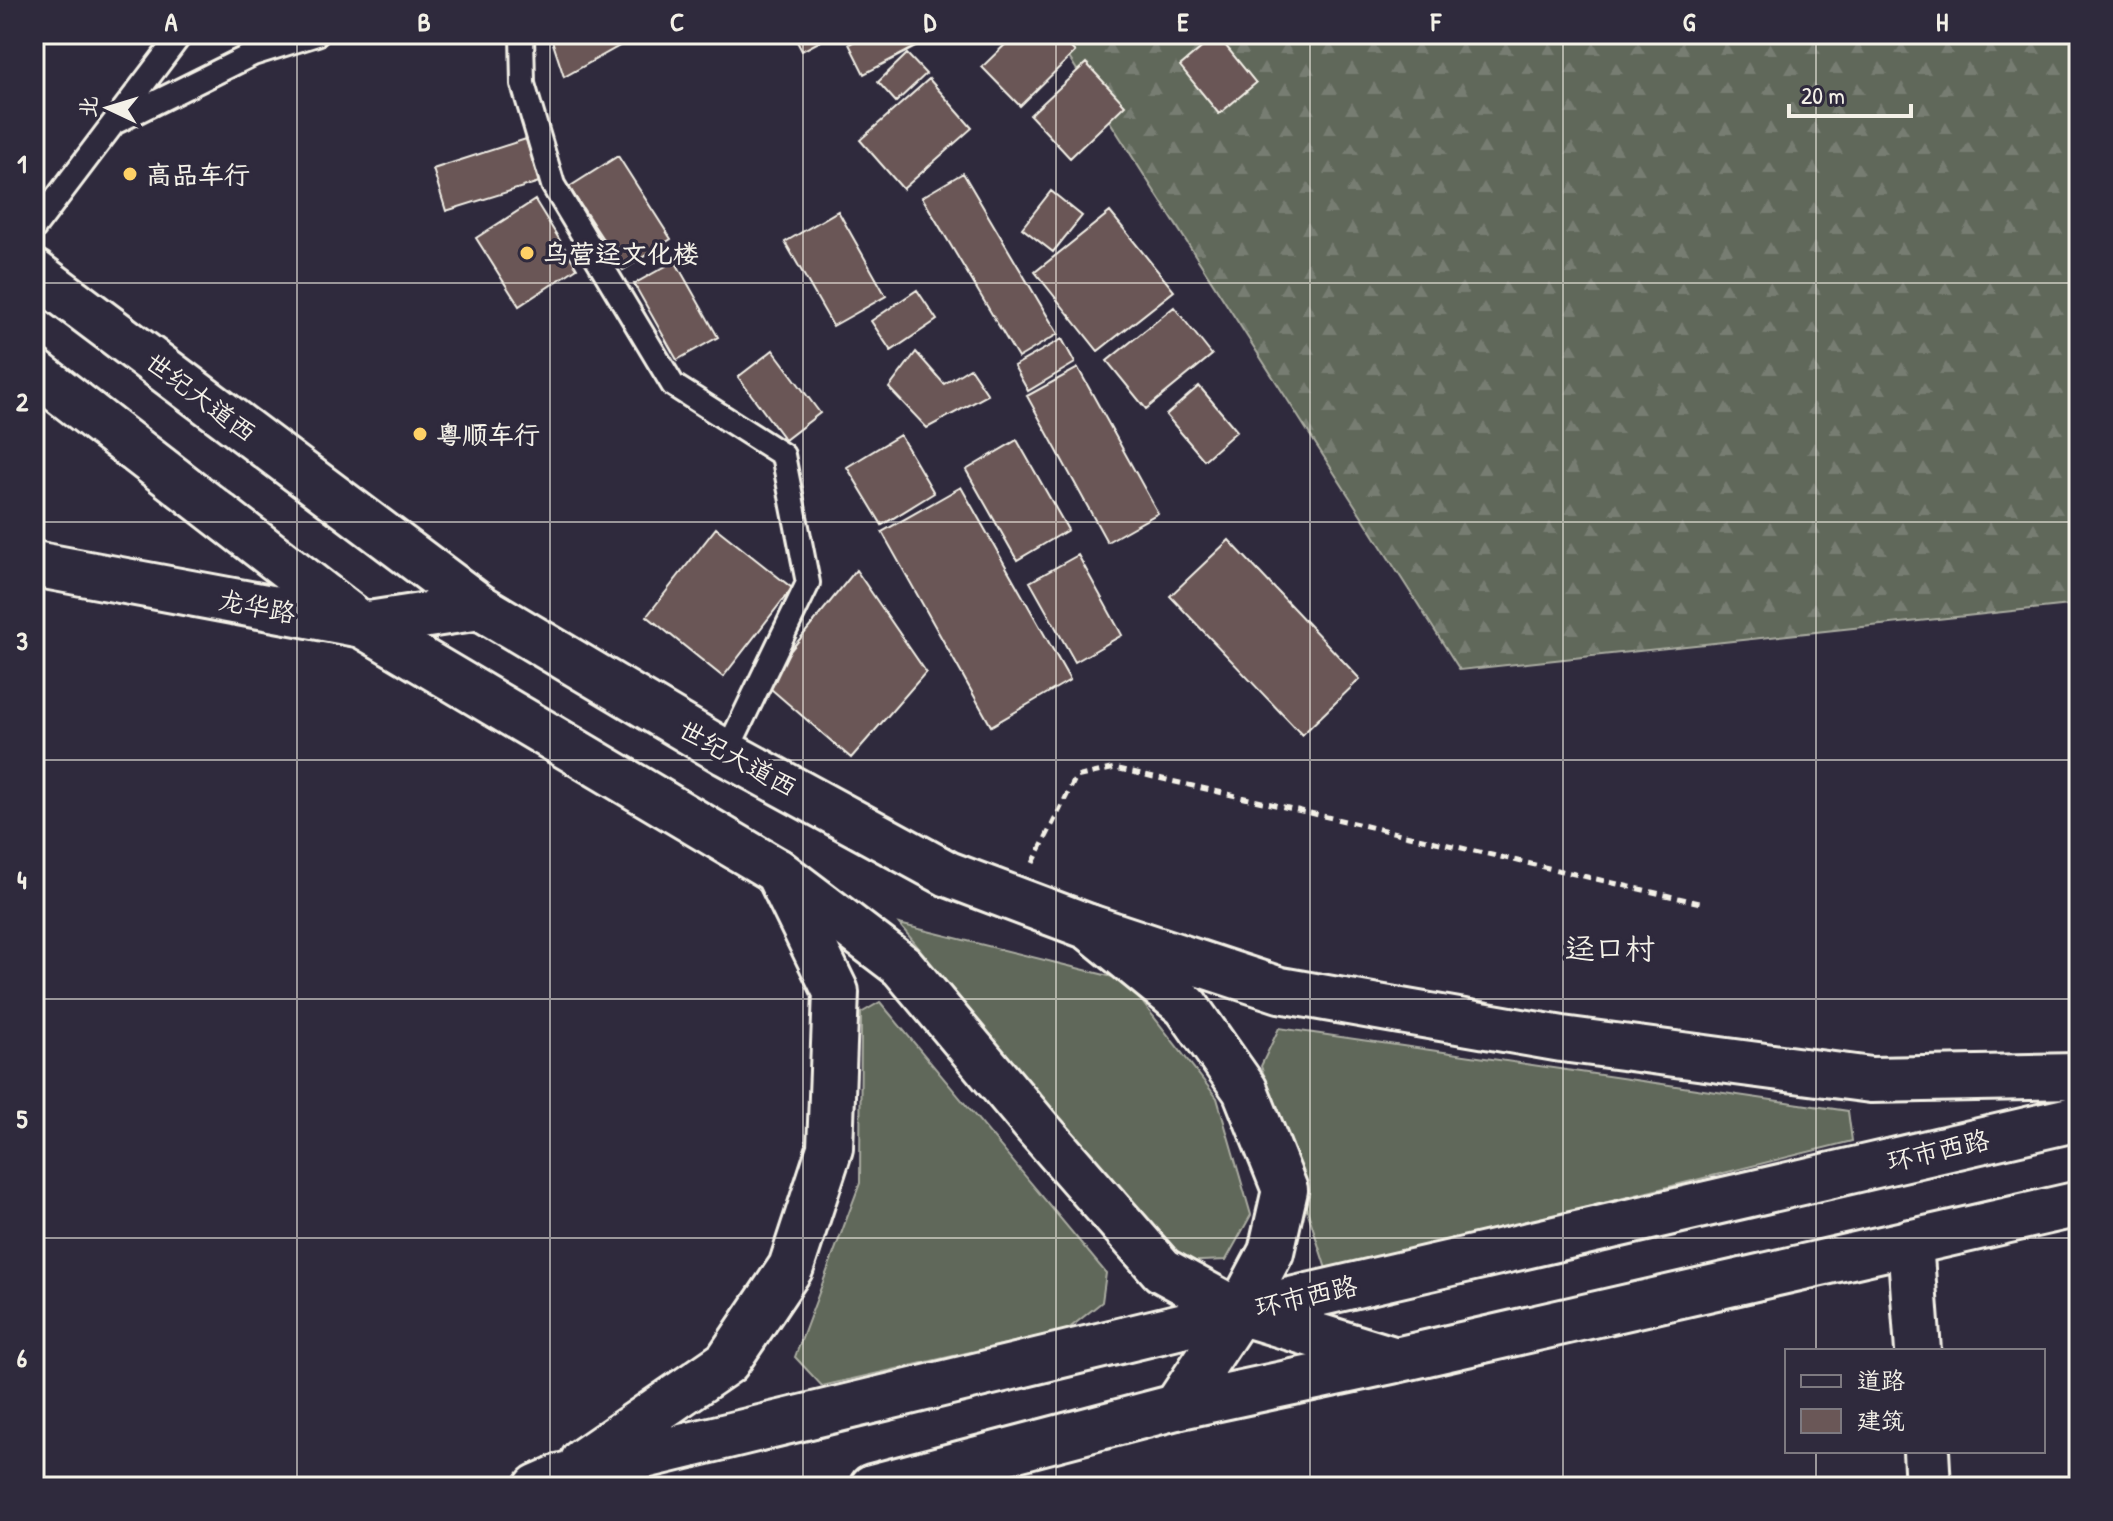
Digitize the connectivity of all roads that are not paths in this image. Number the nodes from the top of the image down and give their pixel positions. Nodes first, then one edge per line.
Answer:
1 (181, 34) edge
2 (317, 34) edge
3 (522, 34) edge
4 (113, 123) junction
5 (34, 228) edge
6 (34, 272) edge
7 (34, 371) edge
8 (34, 564) edge
9 (480, 607) junction
10 (362, 625) junction
11 (726, 753) junction
12 (777, 871) junction
13 (1089, 927) junction
14 (2079, 1076) edge
15 (2079, 1118) edge
16 (2079, 1204) edge
17 (1910, 1242) junction
18 (1239, 1312) junction
19 (1918, 1349) edge
20 (1396, 1360) junction
21 (1176, 1407) junction
22 (1926, 1453) edge
23 (550, 1481) edge
24 (872, 1487) edge
25 (1928, 1487) edge

1 - 4 lane
2 - 4 lane
3 - 11 lane
4 - 5 lane
6 - 9 main road, 世纪大道西
7 - 10 main road
8 - 10 main road, 龙华路
9 - 10 main road, 龙华路
9 - 11 main road, 世纪大道西
10 - 12 main road
11 - 13 main road, 世纪大道西
12 - 18 main road
12 - 23 main road
13 - 14 main road
13 - 18 main road, 世纪大道西
15 - 18 main road, 环市西路
16 - 17 main road
17 - 19 main road
17 - 20 main road
18 - 20 main road
18 - 21 main road, 世纪大道西
18 - 23 main road, 环市西路
20 - 21 main road
21 - 24 main road
22 - 25 main road

